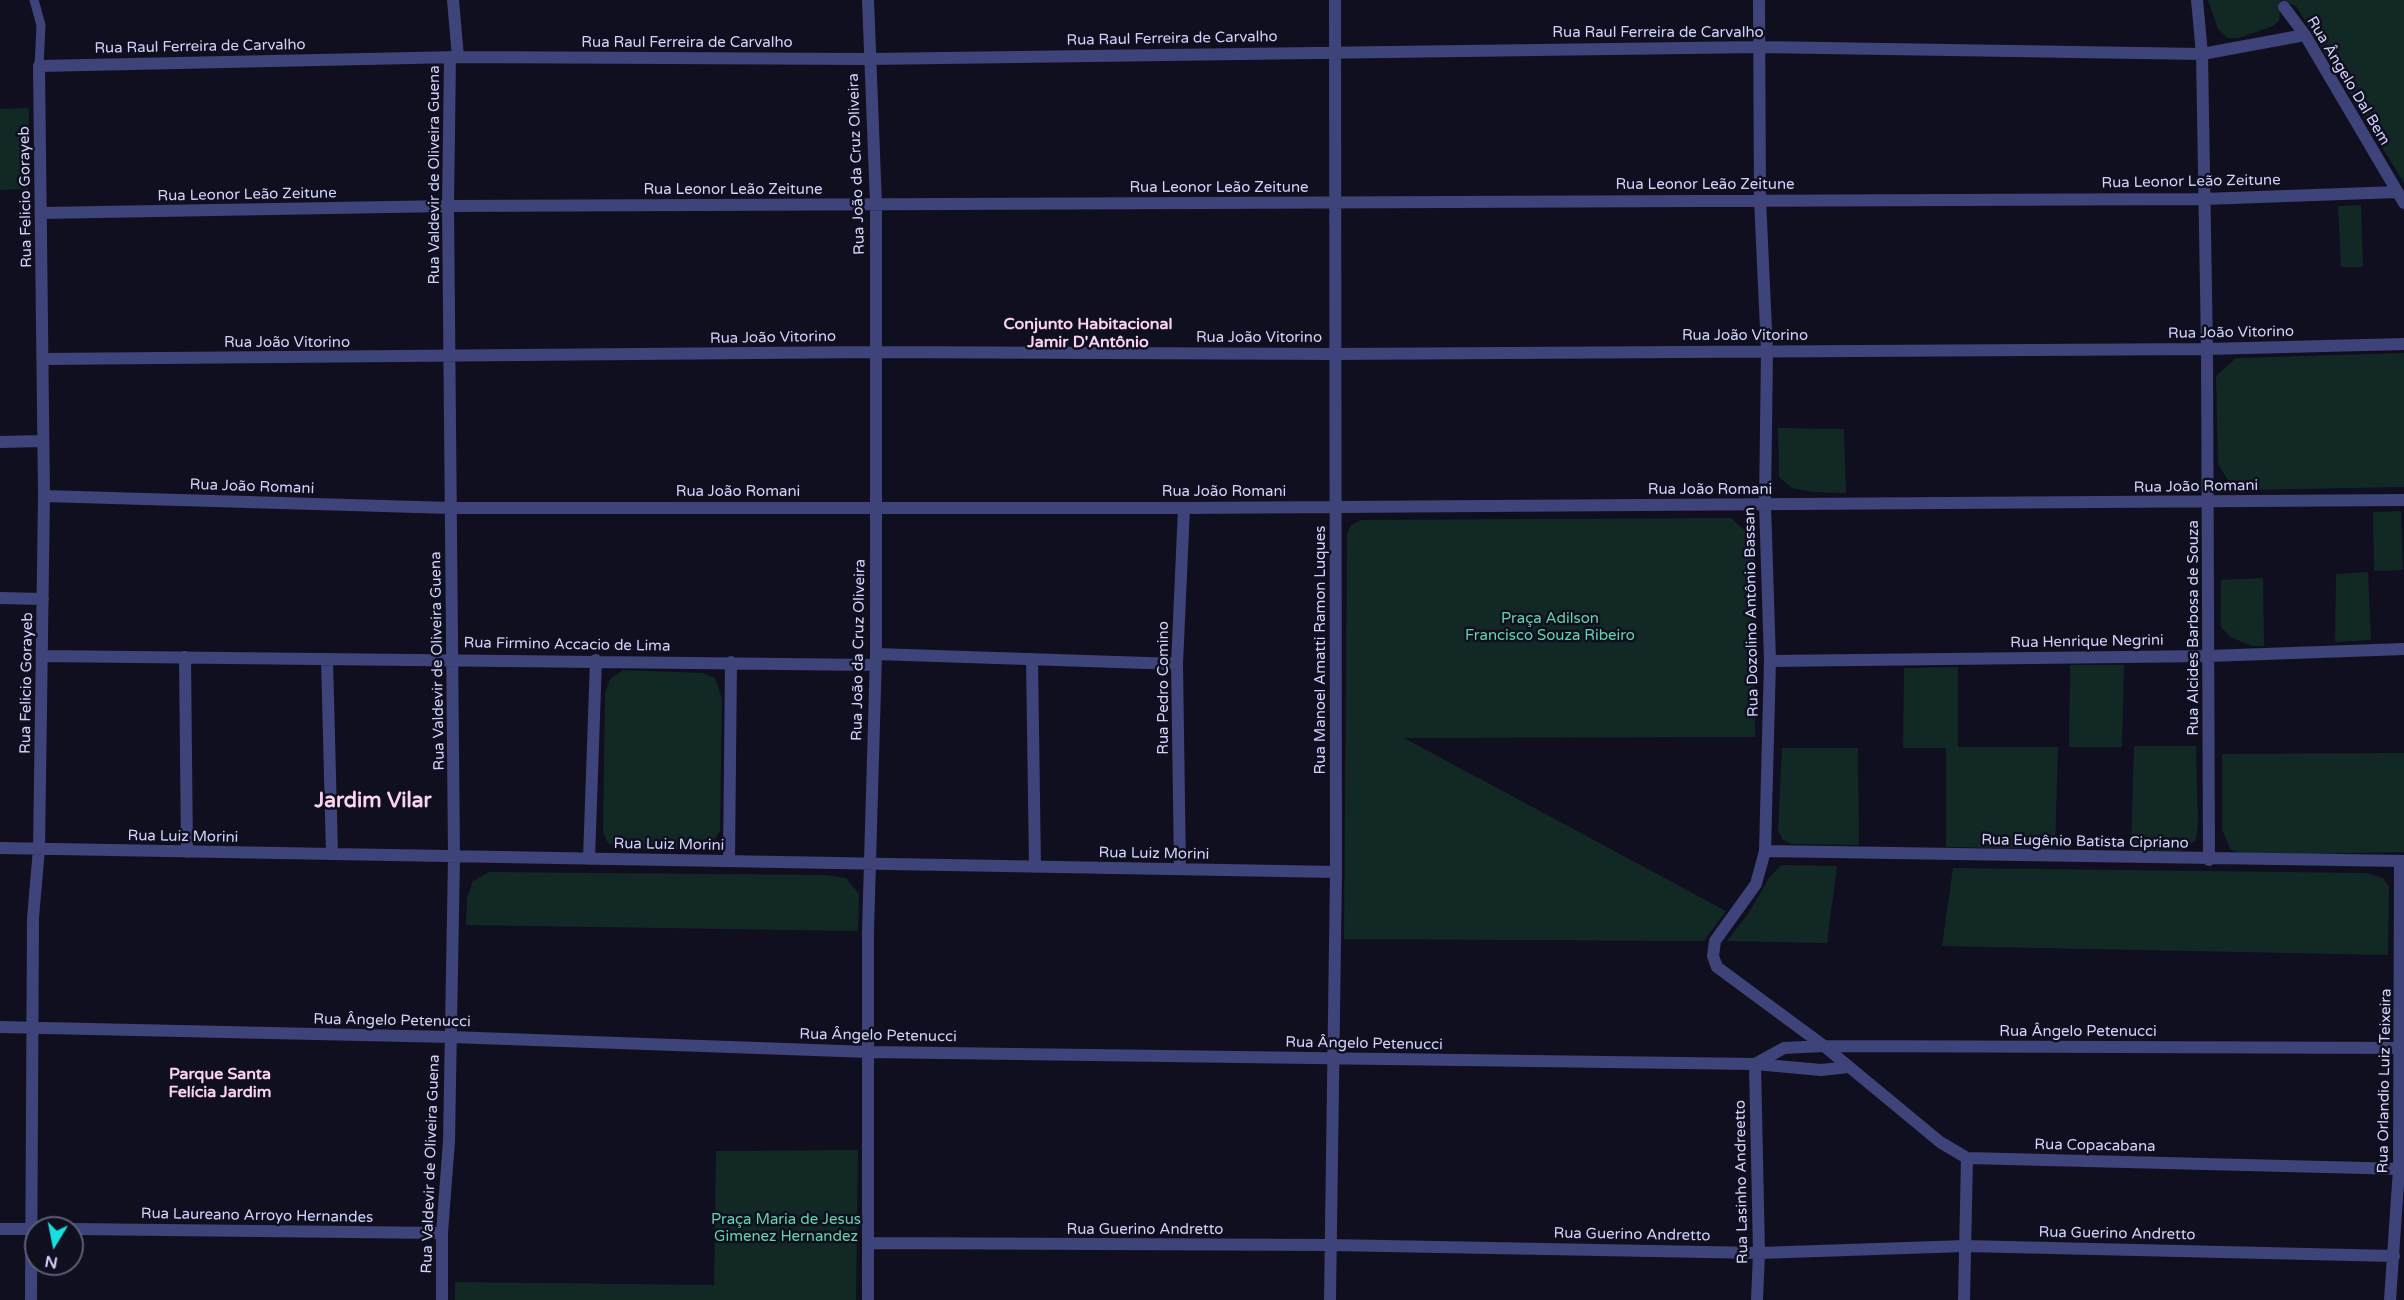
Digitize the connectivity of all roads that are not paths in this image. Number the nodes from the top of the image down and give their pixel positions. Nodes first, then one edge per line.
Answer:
1 (34, 0) edge
2 (453, 0) edge
3 (868, 0) edge
4 (1335, 0) edge
5 (1760, 0) edge
6 (2197, 0) edge
7 (2284, 7) dead end
8 (2305, 35) junction
9 (1760, 47) junction
10 (1334, 51) junction
11 (2202, 54) junction
12 (454, 57) junction
13 (869, 59) junction
14 (39, 66) junction
15 (2397, 192) junction
16 (2204, 199) junction
17 (1760, 200) junction
18 (1335, 203) junction
19 (2404, 203) edge
20 (876, 204) junction
21 (448, 206) junction
22 (41, 213) junction
23 (2404, 344) edge
24 (2207, 349) junction
25 (1767, 351) junction
26 (874, 352) junction
27 (1334, 354) junction
28 (451, 357) junction
29 (43, 359) junction
30 (43, 441) junction
31 (0, 442) edge
32 (44, 496) junction
33 (2404, 500) edge
34 (2209, 503) junction
35 (1765, 504) junction
36 (1336, 506) junction
37 (875, 507) junction
38 (451, 508) junction
39 (1184, 508) junction
40 (0, 598) edge
41 (43, 599) junction
42 (2404, 649) edge
43 (42, 656) junction
44 (2210, 656) junction
45 (185, 657) junction
46 (327, 659) junction
47 (453, 659) junction
48 (1032, 659) junction
49 (596, 660) junction
50 (875, 660) junction
51 (1770, 661) junction
52 (731, 662) junction
53 (1177, 664) junction
54 (0, 848) edge
55 (39, 849) junction
56 (1765, 851) junction
57 (187, 852) junction
58 (332, 854) junction
59 (454, 856) junction
60 (589, 859) junction
61 (2209, 860) junction
62 (729, 861) junction
63 (2402, 861) edge
64 (870, 864) junction
65 (1035, 867) junction
66 (1180, 869) junction
67 (1336, 872) junction
68 (0, 1027) edge
69 (32, 1028) junction
70 (451, 1037) junction
71 (1824, 1046) junction
72 (2403, 1048) edge
73 (869, 1052) junction
74 (1333, 1058) junction
75 (1755, 1064) junction
76 (1849, 1067) junction
77 (1967, 1158) junction
78 (2402, 1169) edge
79 (34, 1216) edge
80 (0, 1228) edge
81 (24, 1229) edge
82 (84, 1229) edge
83 (442, 1233) junction
84 (869, 1243) junction
85 (1331, 1245) junction
86 (1965, 1246) junction
87 (1759, 1252) junction
88 (2394, 1256) junction
89 (32, 1276) edge
90 (31, 1300) edge
91 (442, 1300) edge
92 (868, 1300) edge
93 (1330, 1300) edge
94 (1758, 1300) edge
95 (1964, 1300) edge
96 (2390, 1300) edge

1 - 14 lane
2 - 12 street, Rua Valdevir de Oliveira Guena
3 - 13 street, Rua João da Cruz Oliveira
4 - 10 street, Rua Manoel Amatti Ramon Luques
5 - 9 street, Rua Dozolino Antônio Bassan
6 - 11 street, Rua Alcides Barbosa de Souza
7 - 8 street, Rua Ângelo Dal Bem
8 - 11 street, Rua Raul Ferreira de Carvalho
8 - 15 street, Rua Ângelo Dal Bem
9 - 10 street, Rua Raul Ferreira de Carvalho
9 - 11 street, Rua Raul Ferreira de Carvalho
9 - 17 street, Rua Dozolino Antônio Bassan
10 - 13 street, Rua Raul Ferreira de Carvalho
10 - 18 street, Rua Manoel Amatti Ramon Luques
11 - 16 street, Rua Alcides Barbosa de Souza
12 - 13 street, Rua Raul Ferreira de Carvalho
12 - 14 street, Rua Raul Ferreira de Carvalho
12 - 21 street, Rua Valdevir de Oliveira Guena
13 - 20 street, Rua João da Cruz Oliveira
14 - 22 street, Rua Felicio Gorayeb
15 - 16 street, Rua Leonor Leão Zeitune
15 - 19 street, Rua Ângelo Dal Bem
16 - 17 street, Rua Leonor Leão Zeitune
16 - 24 street, Rua Alcides Barbosa de Souza
17 - 18 street, Rua Leonor Leão Zeitune
17 - 25 street, Rua Dozolino Antônio Bassan
18 - 20 street, Rua Leonor Leão Zeitune
18 - 27 street, Rua Manoel Amatti Ramon Luques
20 - 21 street, Rua Leonor Leão Zeitune
20 - 26 street, Rua João da Cruz Oliveira
21 - 22 street, Rua Leonor Leão Zeitune
21 - 28 street, Rua Valdevir de Oliveira Guena
22 - 29 street, Rua Felicio Gorayeb
23 - 24 street, Rua João Vitorino
24 - 25 street, Rua João Vitorino
24 - 34 street, Rua Alcides Barbosa de Souza
25 - 27 street, Rua João Vitorino
25 - 35 street, Rua Dozolino Antônio Bassan
26 - 27 street, Rua João Vitorino
26 - 28 street, Rua João Vitorino
26 - 37 street, Rua João da Cruz Oliveira
27 - 36 street, Rua Manoel Amatti Ramon Luques
28 - 29 street, Rua João Vitorino
28 - 38 street, Rua Valdevir de Oliveira Guena
29 - 30 street, Rua Felicio Gorayeb
30 - 31 street
30 - 32 street, Rua Felicio Gorayeb
32 - 38 street, Rua João Romani
32 - 41 street, Rua Felicio Gorayeb
33 - 34 street, Rua João Romani
34 - 35 street, Rua João Romani
34 - 44 street, Rua Alcides Barbosa de Souza
35 - 36 street, Rua João Romani
35 - 51 street, Rua Dozolino Antônio Bassan
36 - 39 street, Rua João Romani
36 - 67 street, Rua Manoel Amatti Ramon Luques
37 - 38 street, Rua João Romani
37 - 39 street, Rua João Romani
37 - 50 street, Rua João da Cruz Oliveira
38 - 47 street, Rua Valdevir de Oliveira Guena
39 - 53 street, Rua Pedro Comino
40 - 41 street
41 - 43 street, Rua Felicio Gorayeb
42 - 44 street, Rua Henrique Negrini
43 - 45 street, Rua Firmino Accacio de Lima
43 - 55 street, Rua Felicio Gorayeb
44 - 51 street, Rua Henrique Negrini
44 - 61 street, Rua Alcides Barbosa de Souza
45 - 46 street, Rua Firmino Accacio de Lima
45 - 57 street
46 - 47 street, Rua Firmino Accacio de Lima
46 - 58 street
47 - 49 street, Rua Firmino Accacio de Lima
47 - 59 street, Rua Valdevir de Oliveira Guena
48 - 50 street, Rua Firmino Accacio de Lima
48 - 53 street, Rua Firmino Accacio de Lima
48 - 65 street
49 - 52 street, Rua Firmino Accacio de Lima
49 - 60 street
50 - 52 street, Rua Firmino Accacio de Lima
50 - 64 street, Rua João da Cruz Oliveira
51 - 56 street, Rua Dozolino Antônio Bassan
52 - 62 street
53 - 66 street, Rua Pedro Comino
54 - 55 street, Rua Luiz Morini
55 - 57 street, Rua Luiz Morini
55 - 69 street, Rua Felicio Gorayeb
56 - 61 street, Rua Eugênio Batista Cipriano
56 - 71 street, Rua Dozolino Antônio Bassan
57 - 58 street, Rua Luiz Morini
58 - 59 street, Rua Luiz Morini
59 - 60 street, Rua Luiz Morini
59 - 70 street, Rua Valdevir de Oliveira Guena
60 - 62 street, Rua Luiz Morini
61 - 63 street, Rua Eugênio Batista Cipriano
62 - 64 street, Rua Luiz Morini
63 - 72 street, Rua Orlandio Luiz Teixeira
64 - 65 street, Rua Luiz Morini
64 - 73 street, Rua João da Cruz Oliveira
65 - 66 street, Rua Luiz Morini
66 - 67 street, Rua Luiz Morini
67 - 74 street, Rua Manoel Amatti Ramon Luques
68 - 69 street, Rua Ângelo Petenucci
69 - 70 street, Rua Ângelo Petenucci
69 - 79 street, Rua Felicio Gorayeb
70 - 73 street, Rua Ângelo Petenucci
70 - 83 street, Rua Valdevir de Oliveira Guena
71 - 72 street, Rua Ângelo Petenucci
71 - 75 street, Rua Ângelo Petenucci
71 - 76 street, Rua Copacabana
72 - 78 street, Rua Orlandio Luiz Teixeira
73 - 74 street, Rua Ângelo Petenucci
73 - 84 street, Rua João da Cruz Oliveira
74 - 75 street, Rua Ângelo Petenucci
74 - 85 street, Rua Manoel Amatti Ramon Luques
75 - 76 street, Rua Ângelo Petenucci
75 - 87 street, Rua Lasinho Andreetto
76 - 77 street, Rua Copacabana
77 - 78 street, Rua Copacabana
77 - 86 street
78 - 88 street, Rua Orlandio Luiz Teixeira
80 - 81 street
82 - 83 street, Rua Laureano Arroyo Hernandes
83 - 91 street, Rua Valdevir de Oliveira Guena
84 - 85 street, Rua Guerino Andretto
84 - 92 street, Rua João da Cruz Oliveira
85 - 87 street, Rua Guerino Andretto
85 - 93 street, Rua Manoel Amatti Ramon Luques
86 - 87 street, Rua Guerino Andretto
86 - 88 street, Rua Guerino Andretto
86 - 95 street
87 - 94 street, Rua Lasinho Andreetto
88 - 96 street, Rua Orlandio Luiz Teixeira
89 - 90 street, Rua Felicio Gorayeb

